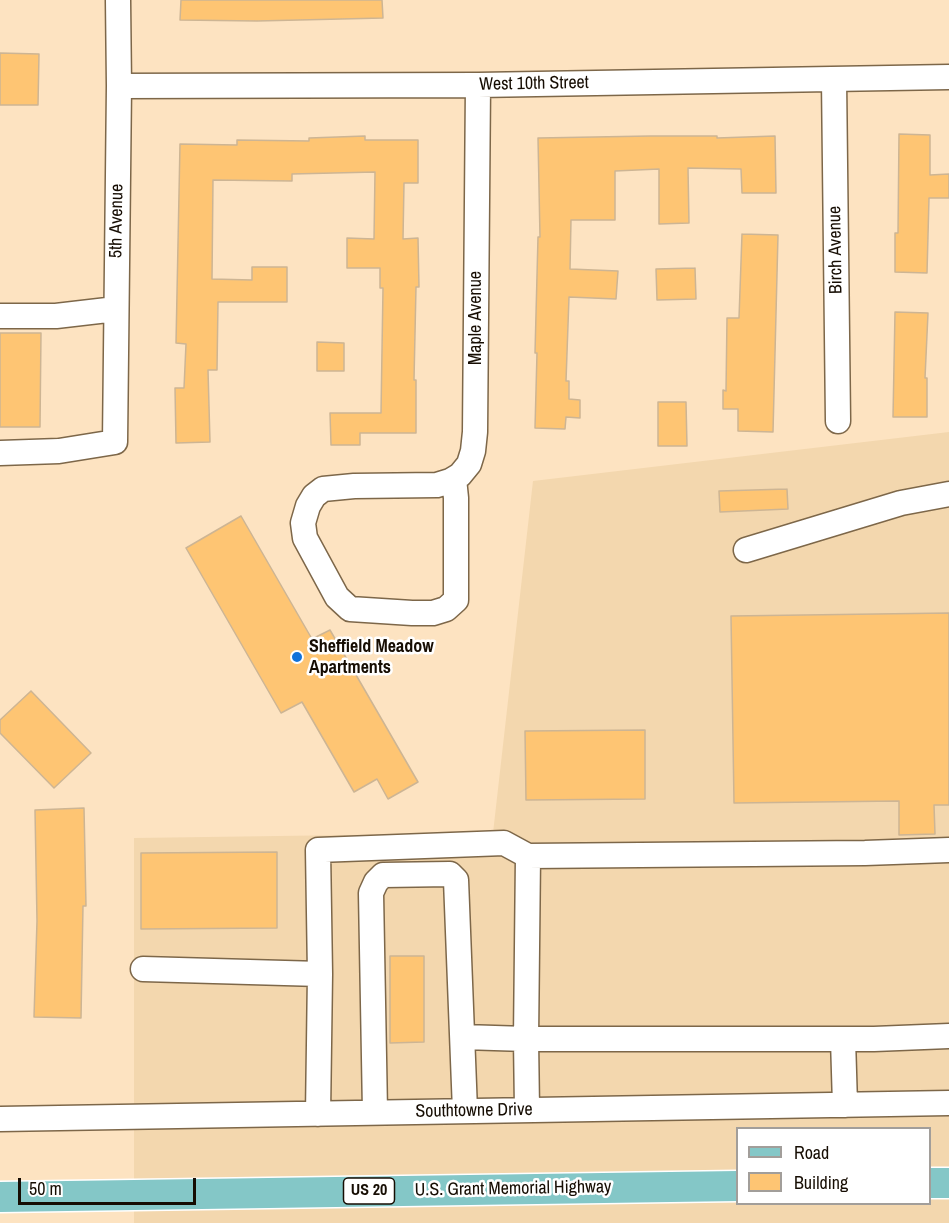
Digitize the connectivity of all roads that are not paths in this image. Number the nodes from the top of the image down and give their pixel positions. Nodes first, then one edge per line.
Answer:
1 (118, 0) edge
2 (949, 77) edge
3 (834, 79) junction
4 (478, 85) junction
5 (119, 86) junction
6 (116, 309) junction
7 (0, 316) edge
8 (838, 421) dead end
9 (0, 453) edge
10 (454, 479) junction
11 (949, 494) edge
12 (746, 550) dead end
13 (949, 850) edge
14 (528, 855) junction
15 (142, 969) dead end
16 (320, 974) junction
17 (949, 1036) edge
18 (463, 1037) junction
19 (526, 1039) junction
20 (843, 1039) junction
21 (949, 1103) edge
22 (845, 1105) junction
23 (527, 1110) junction
24 (465, 1111) junction
25 (375, 1112) junction
26 (318, 1114) junction
27 (0, 1119) edge
28 (931, 1183) edge
29 (949, 1183) edge
30 (736, 1186) edge
31 (0, 1197) edge

1 - 5 street, 5th Avenue
2 - 3 street, West 10th Street
3 - 4 street, West 10th Street
3 - 8 street, Birch Avenue
4 - 5 street, West 10th Street
4 - 10 street, Maple Avenue
5 - 6 street, 5th Avenue
6 - 7 street
6 - 9 street, 5th Avenue
10 - 10 street
11 - 12 street
13 - 14 street
14 - 16 street
14 - 19 street
15 - 16 street
16 - 26 street
17 - 20 street
18 - 19 street
18 - 24 street
18 - 25 street
19 - 20 street
19 - 23 street
20 - 22 street
21 - 22 street, Southtowne Drive
22 - 23 street, Southtowne Drive
23 - 24 street, Southtowne Drive
24 - 25 street, Southtowne Drive
25 - 26 street, Southtowne Drive
26 - 27 street, Southtowne Drive
28 - 29 main road
30 - 31 main road, U.S. Grant Memorial Highway / US 20

